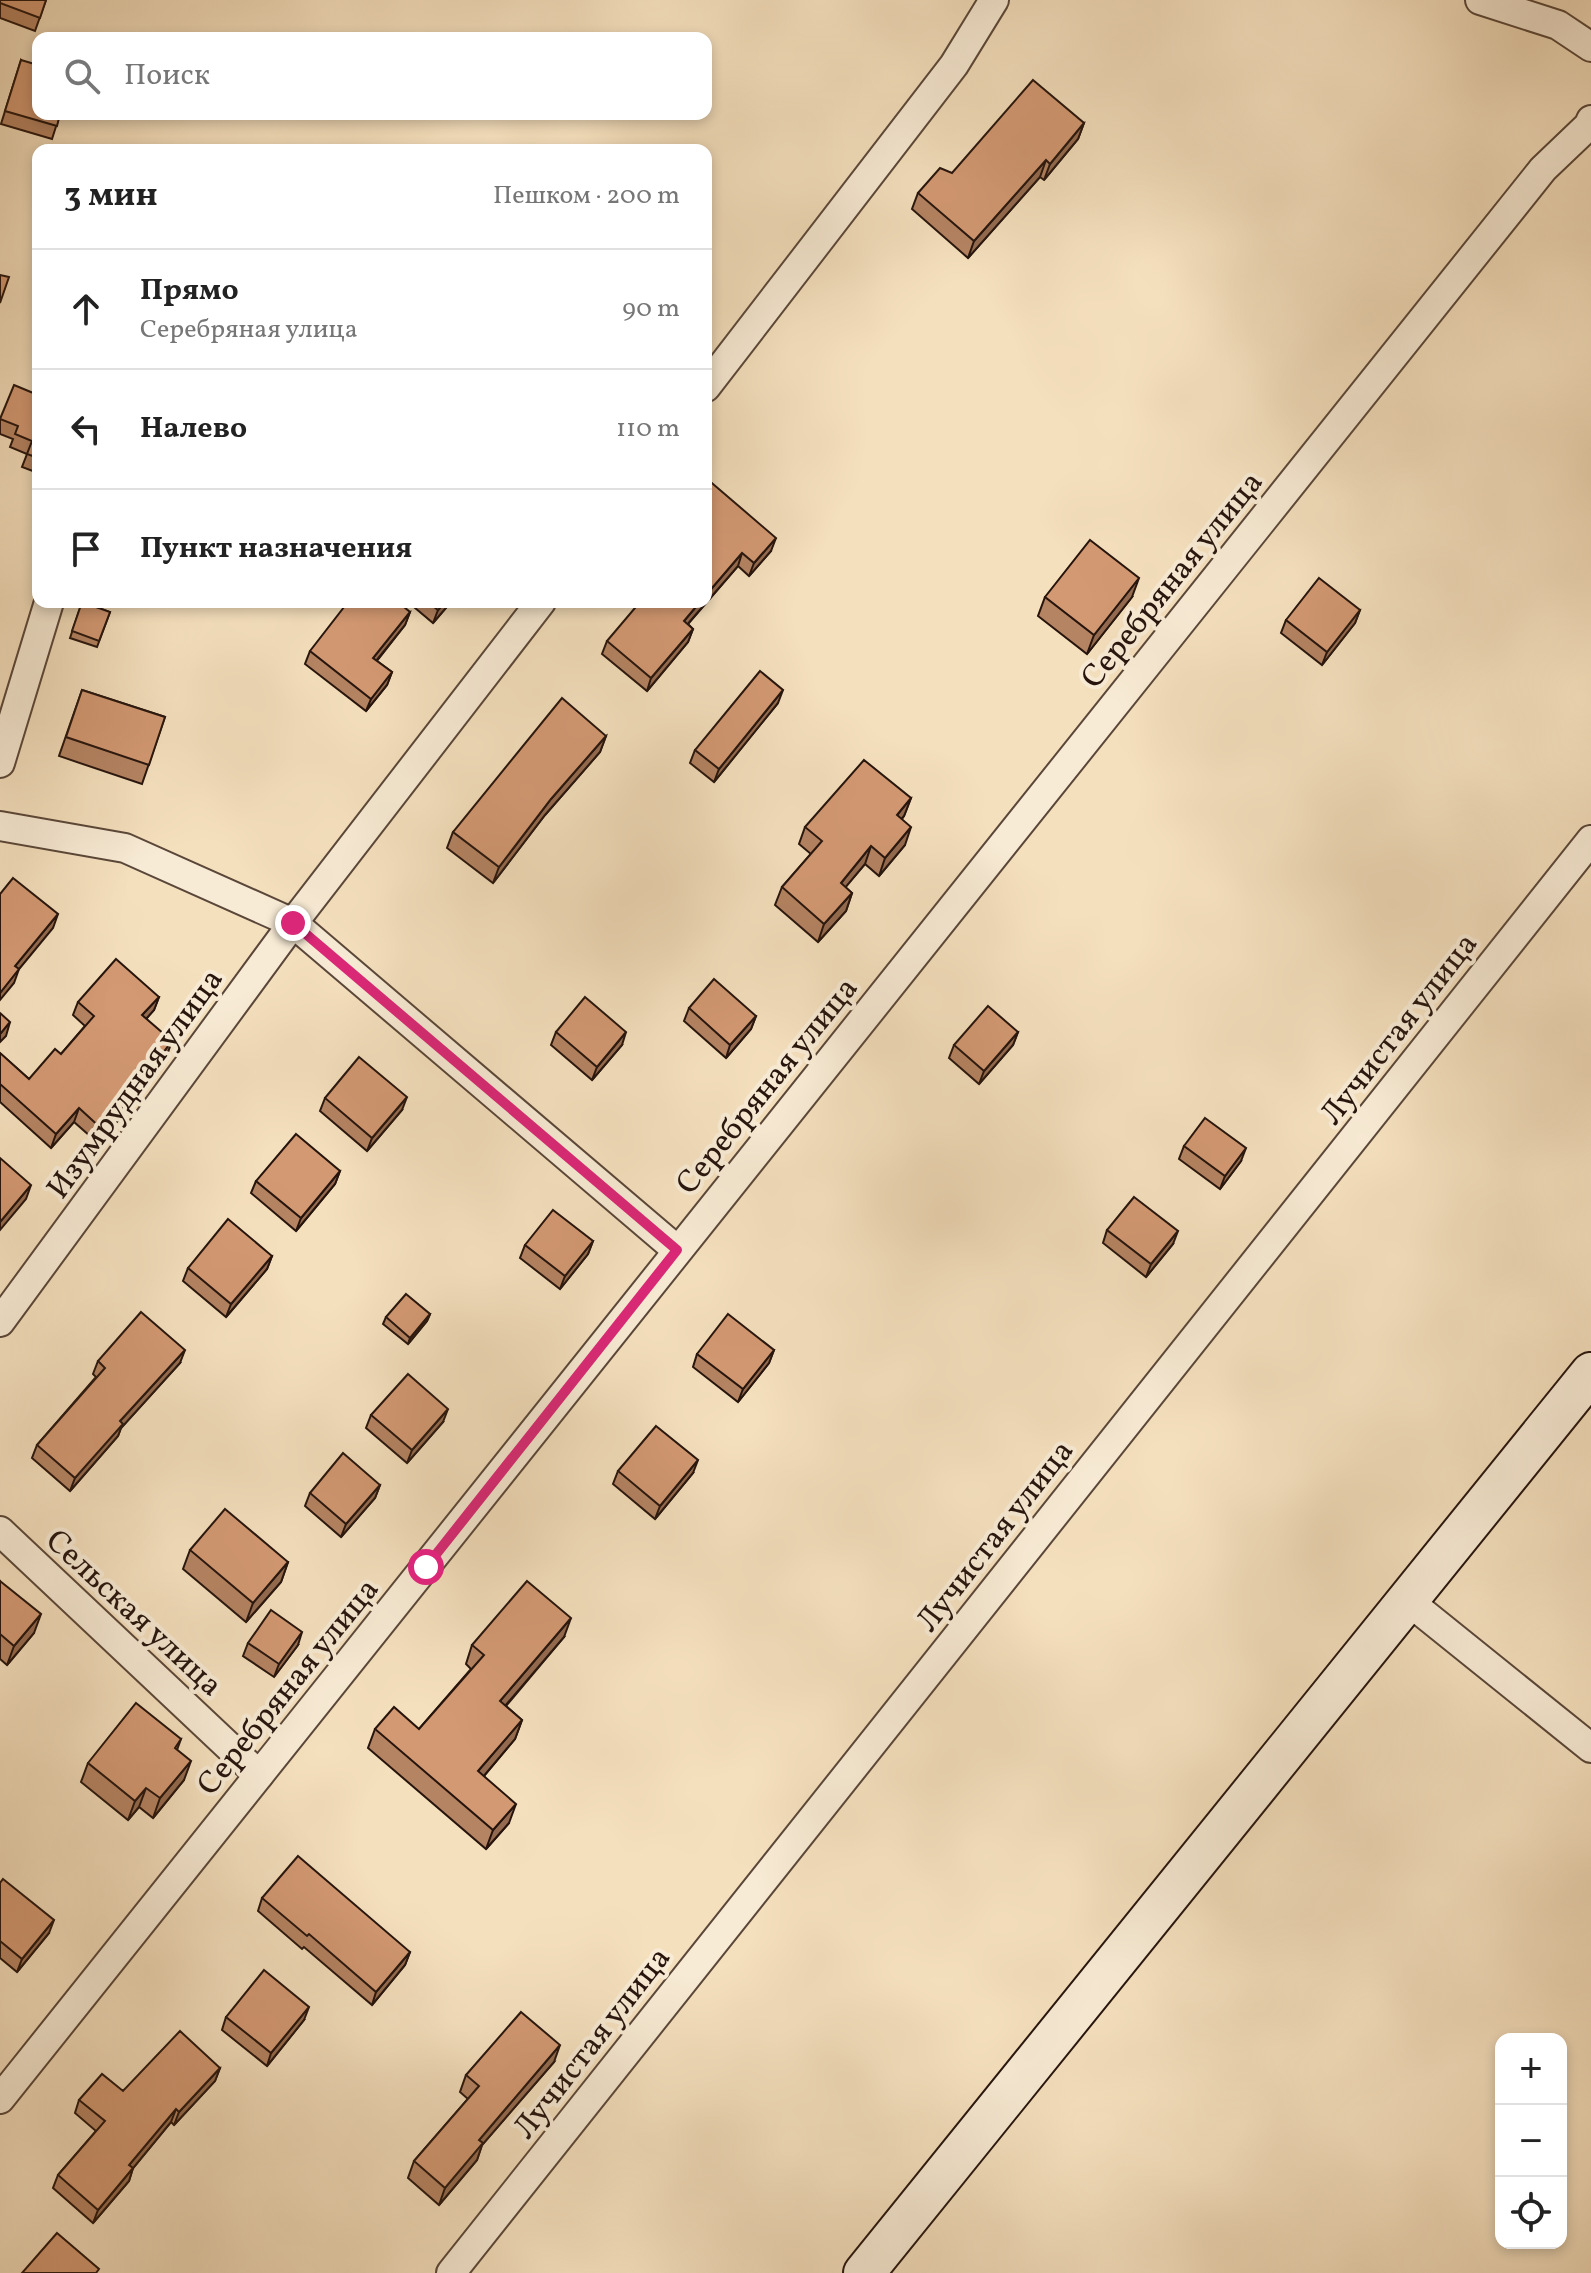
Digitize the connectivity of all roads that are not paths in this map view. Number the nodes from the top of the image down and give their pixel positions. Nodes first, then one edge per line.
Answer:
1 (994, 0) edge
2 (1480, 0) edge
3 (1591, 47) edge
4 (1591, 120) edge
5 (712, 379) edge
6 (47, 608) edge
7 (536, 608) edge
8 (0, 763) edge
9 (0, 826) edge
10 (1591, 840) edge
11 (293, 923) junction
12 (677, 1250) junction
13 (0, 1322) edge
14 (1591, 1373) edge
15 (0, 1531) edge
16 (1407, 1600) junction
17 (1591, 1748) edge
18 (259, 1775) junction
19 (0, 2099) edge
20 (451, 2273) edge
21 (864, 2273) edge

1 - 5 street
2 - 3 street
4 - 12 street, Серебряная улица
6 - 8 street
7 - 11 street, Изумрудная улица
9 - 11 street
10 - 20 street, Лучистая улица
11 - 12 street
11 - 13 street, Изумрудная улица
12 - 18 street, Серебряная улица
14 - 16 main road
15 - 18 street, Сельская улица
16 - 17 street
16 - 21 main road
18 - 19 street, Серебряная улица

